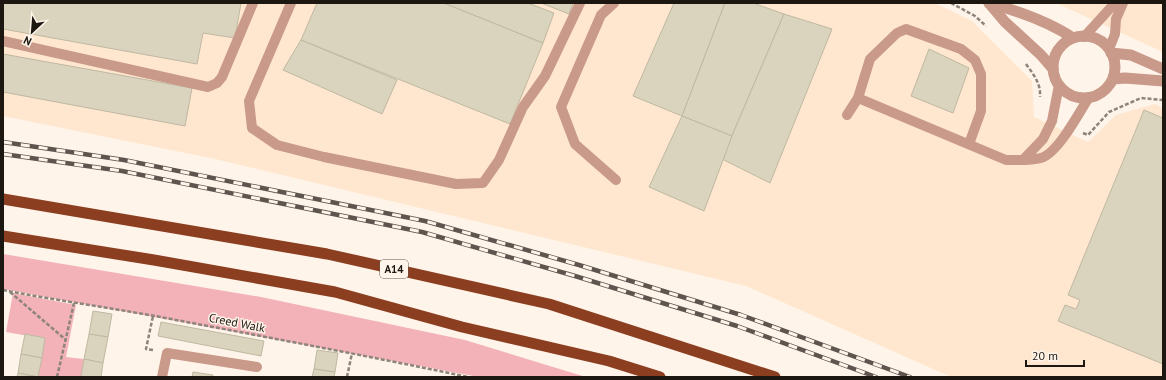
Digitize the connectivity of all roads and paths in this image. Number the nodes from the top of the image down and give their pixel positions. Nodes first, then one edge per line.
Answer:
1 (253, 3) edge
2 (291, 3) edge
3 (580, 3) edge
4 (614, 3) edge
5 (989, 3) edge
6 (1115, 3) edge
7 (1124, 3) edge
8 (1078, 37) junction
9 (3, 41) edge
10 (1110, 51) junction
11 (1053, 69) junction
12 (1163, 70) edge
13 (1112, 79) junction
14 (1163, 80) edge
15 (1059, 85) junction
16 (858, 98) junction
17 (1089, 98) junction
18 (847, 115) dead end
19 (969, 144) junction
20 (1023, 160) junction
21 (616, 180) dead end
22 (3, 199) edge
23 (3, 236) edge
24 (3, 290) edge
25 (10, 291) junction
26 (74, 303) junction
27 (153, 316) junction
28 (66, 340) junction
29 (167, 353) junction
30 (352, 353) junction
31 (257, 367) dead end
32 (57, 377) edge
33 (162, 377) edge
34 (347, 377) edge
35 (468, 377) edge
36 (660, 377) edge
37 (775, 377) edge

1 - 9 lane
2 - 3 lane
4 - 21 lane
5 - 8 street
5 - 11 street
6 - 8 lane
7 - 10 lane
8 - 10 street
8 - 11 street
10 - 12 street
10 - 13 street
11 - 15 street
13 - 14 street
13 - 17 street
15 - 17 street
15 - 20 lane
16 - 18 lane
16 - 19 lane
16 - 19 lane
17 - 20 lane
19 - 20 lane
22 - 37 highway, A14
23 - 36 highway
24 - 25 path, Creed Walk
25 - 26 path, Creed Walk
25 - 28 path
26 - 27 path, Creed Walk
26 - 28 path
27 - 29 path
27 - 30 path, Creed Walk
28 - 32 path
29 - 31 lane
29 - 33 lane
30 - 34 path
30 - 35 path, Creed Walk

